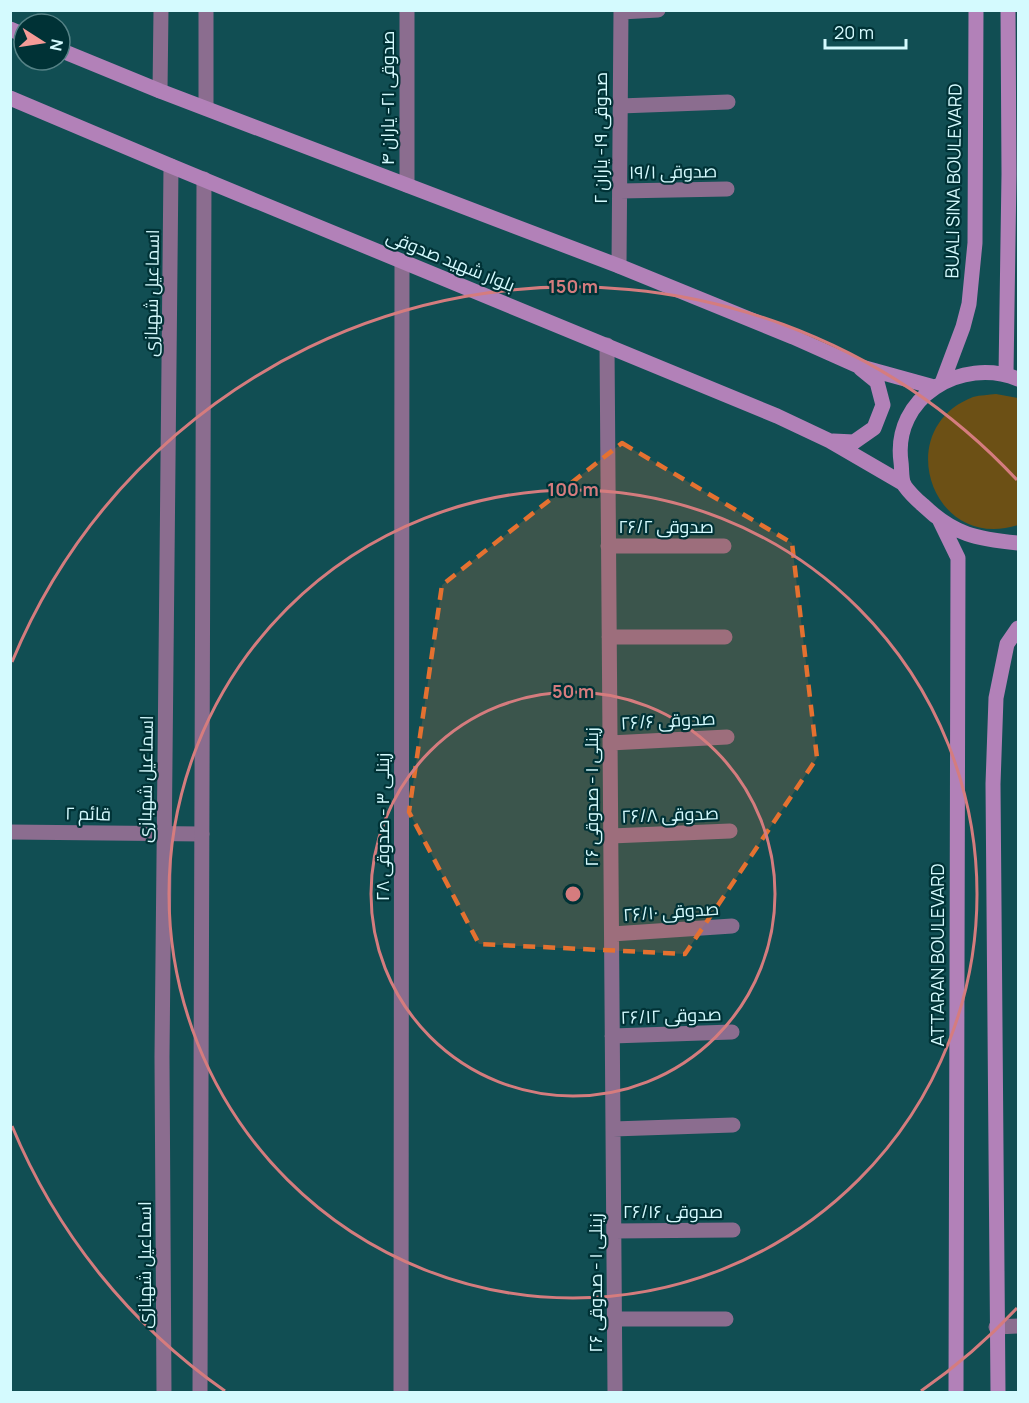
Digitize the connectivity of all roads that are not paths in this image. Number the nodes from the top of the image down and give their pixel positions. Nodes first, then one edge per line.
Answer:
1 (160, 10) edge
2 (206, 10) edge
3 (406, 10) edge
4 (658, 10) edge
5 (975, 10) edge
6 (1008, 10) edge
7 (621, 11) edge
8 (72, 55) edge
9 (160, 91) junction
10 (10, 98) edge
11 (728, 102) dead end
12 (620, 106) junction
13 (206, 108) junction
14 (171, 166) junction
15 (1014, 174) edge
16 (204, 179) junction
17 (407, 185) junction
18 (727, 189) dead end
19 (620, 191) junction
20 (402, 262) junction
21 (619, 266) junction
22 (607, 345) junction
23 (858, 366) junction
24 (1012, 376) edge
25 (938, 385) junction
26 (830, 441) junction
27 (904, 484) junction
28 (940, 521) junction
29 (1018, 543) edge
30 (608, 546) junction
31 (724, 546) dead end
32 (1018, 627) edge
33 (609, 637) junction
34 (725, 637) dead end
35 (727, 737) dead end
36 (610, 742) junction
37 (730, 831) dead end
38 (10, 832) edge
39 (164, 834) junction
40 (202, 834) junction
41 (611, 836) junction
42 (732, 926) dead end
43 (612, 934) junction
44 (732, 1032) dead end
45 (612, 1036) junction
46 (733, 1125) dead end
47 (613, 1129) junction
48 (733, 1230) dead end
49 (614, 1231) junction
50 (615, 1319) junction
51 (726, 1319) dead end
52 (1018, 1326) edge
53 (996, 1327) junction
54 (164, 1392) edge
55 (200, 1392) edge
56 (401, 1392) edge
57 (615, 1392) edge
58 (956, 1392) edge
59 (998, 1392) edge

1 - 9 street
2 - 13 street
3 - 17 street, صدوقی ۲۱- یاران ۴
4 - 7 street
5 - 25 main road, BUALI SINA BOULEVARD
6 - 15 main road
7 - 12 street, صدوقی ۱۹- یاران ۲
8 - 9 main road
9 - 13 main road
10 - 14 main road, بلوار شهید صدوقی
11 - 12 street
12 - 19 street, صدوقی ۱۹- یاران ۲
13 - 17 main road
14 - 16 main road, بلوار شهید صدوقی
14 - 39 street, اسماعیل شهبازی
15 - 24 main road
16 - 20 main road, بلوار شهید صدوقی
16 - 40 street
17 - 21 main road
18 - 19 street, صدوقی ۱۹/۱
19 - 21 street, صدوقی ۱۹- یاران ۲
20 - 22 main road, بلوار شهید صدوقی
20 - 56 street, زینلی ۳ - صدوقی ۲۸
21 - 23 main road
22 - 26 main road, بلوار شهید صدوقی
22 - 30 street, زینلی ۱ - صدوقی ۲۶
23 - 25 main road
23 - 26 main road
24 - 25 main road
25 - 27 main road
26 - 27 main road, بلوار شهید صدوقی
27 - 28 main road, بلوار شهید صدوقی
28 - 29 main road
28 - 58 main road, ATTARAN BOULEVARD
30 - 31 street, صدوقی ۲۶/۲
30 - 33 street, زینلی ۱ - صدوقی ۲۶
32 - 53 main road
33 - 34 street
33 - 36 street, زینلی ۱ - صدوقی ۲۶
35 - 36 street, صدوقی ۲۶/۶
36 - 41 street, زینلی ۱ - صدوقی ۲۶
37 - 41 street, صدوقی ۲۶/۸
38 - 39 street, قائم ۲
39 - 40 street, قائم ۲
39 - 54 street, اسماعیل شهبازی
40 - 55 street
41 - 43 street, زینلی ۱ - صدوقی ۲۶
42 - 43 street, صدوقی ۲۶/۱۰
43 - 45 street, زینلی ۱ - صدوقی ۲۶
44 - 45 street, صدوقی ۲۶/۱۲
45 - 47 street, زینلی ۱ - صدوقی ۲۶
46 - 47 street
47 - 49 street, زینلی ۱ - صدوقی ۲۶
48 - 49 street, صدوقی ۲۶/۱۶
49 - 50 street, زینلی ۱ - صدوقی ۲۶
50 - 51 street
50 - 57 street, زینلی ۱ - صدوقی ۲۶
52 - 53 street
53 - 59 main road

